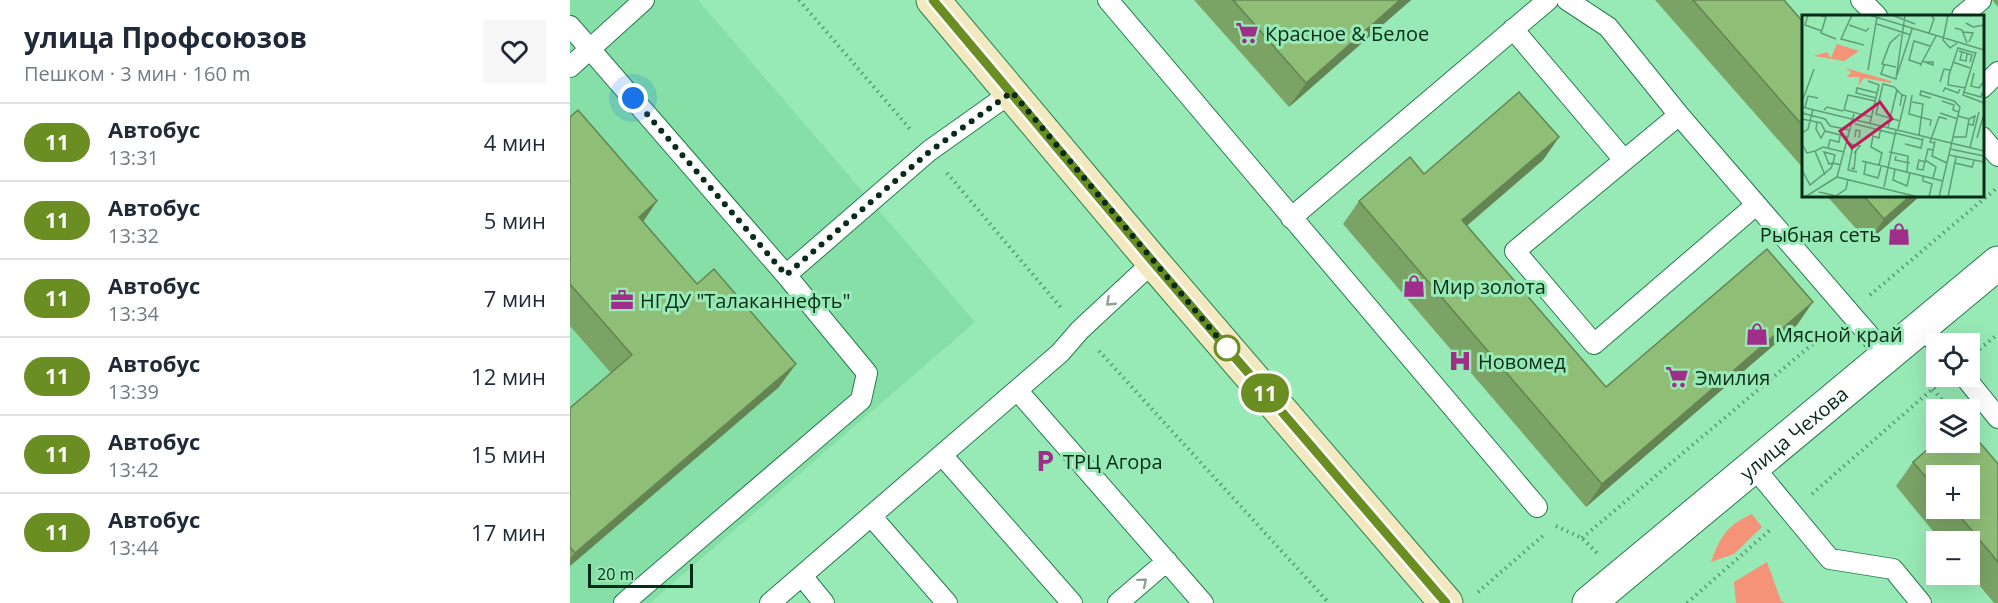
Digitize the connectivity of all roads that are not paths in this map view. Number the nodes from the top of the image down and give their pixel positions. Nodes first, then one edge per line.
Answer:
1 (644, 0) edge
2 (1108, 0) edge
3 (1548, 0) edge
4 (1567, 0) edge
5 (1861, 0) edge
6 (1981, 0) edge
7 (943, 3) edge
8 (1876, 15) edge
9 (1963, 15) edge
10 (570, 26) edge
11 (1513, 29) junction
12 (591, 50) junction
13 (570, 67) edge
14 (1998, 72) edge
15 (1983, 87) edge
16 (1012, 92) junction
17 (1679, 115) junction
18 (1983, 137) edge
19 (1998, 156) edge
20 (1624, 160) junction
21 (1756, 205) junction
22 (1290, 218) junction
23 (1153, 262) junction
24 (1998, 263) edge
25 (786, 275) junction
26 (1933, 333) edge
27 (1926, 338) edge
28 (1888, 357) junction
29 (1973, 387) edge
30 (1017, 390) junction
31 (1998, 418) edge
32 (942, 455) junction
33 (1752, 465) junction
34 (1537, 507) dead end
35 (871, 516) junction
36 (1167, 561) junction
37 (802, 576) junction
38 (1460, 599) edge
39 (624, 603) edge
40 (770, 603) edge
41 (824, 603) edge
42 (947, 603) edge
43 (1072, 603) edge
44 (1118, 603) edge
45 (1203, 603) edge
46 (1589, 603) edge
47 (1921, 603) edge

1 - 12 lane
2 - 22 lane
3 - 11 lane
4 - 17 lane
5 - 8 lane
6 - 9 lane
7 - 16 main road
10 - 12 lane
11 - 20 lane
11 - 22 lane
12 - 13 lane
12 - 25 lane
14 - 15 lane
16 - 23 main road
16 - 25 lane
17 - 20 lane
17 - 21 lane
18 - 19 lane
20 - 21 lane
21 - 28 lane
22 - 34 lane
23 -> 30 lane
23 - 38 main road
24 - 26 street, улица Чехова
25 - 39 lane
27 - 28 street, улица Чехова
28 - 33 street, улица Чехова
29 - 31 lane
30 - 32 lane
30 - 36 lane
32 - 35 lane
32 - 43 lane
33 - 46 street, улица Чехова
33 - 47 lane
35 - 37 lane
35 - 42 lane
44 -> 36 lane
36 - 45 lane
37 - 40 lane
37 - 41 lane

